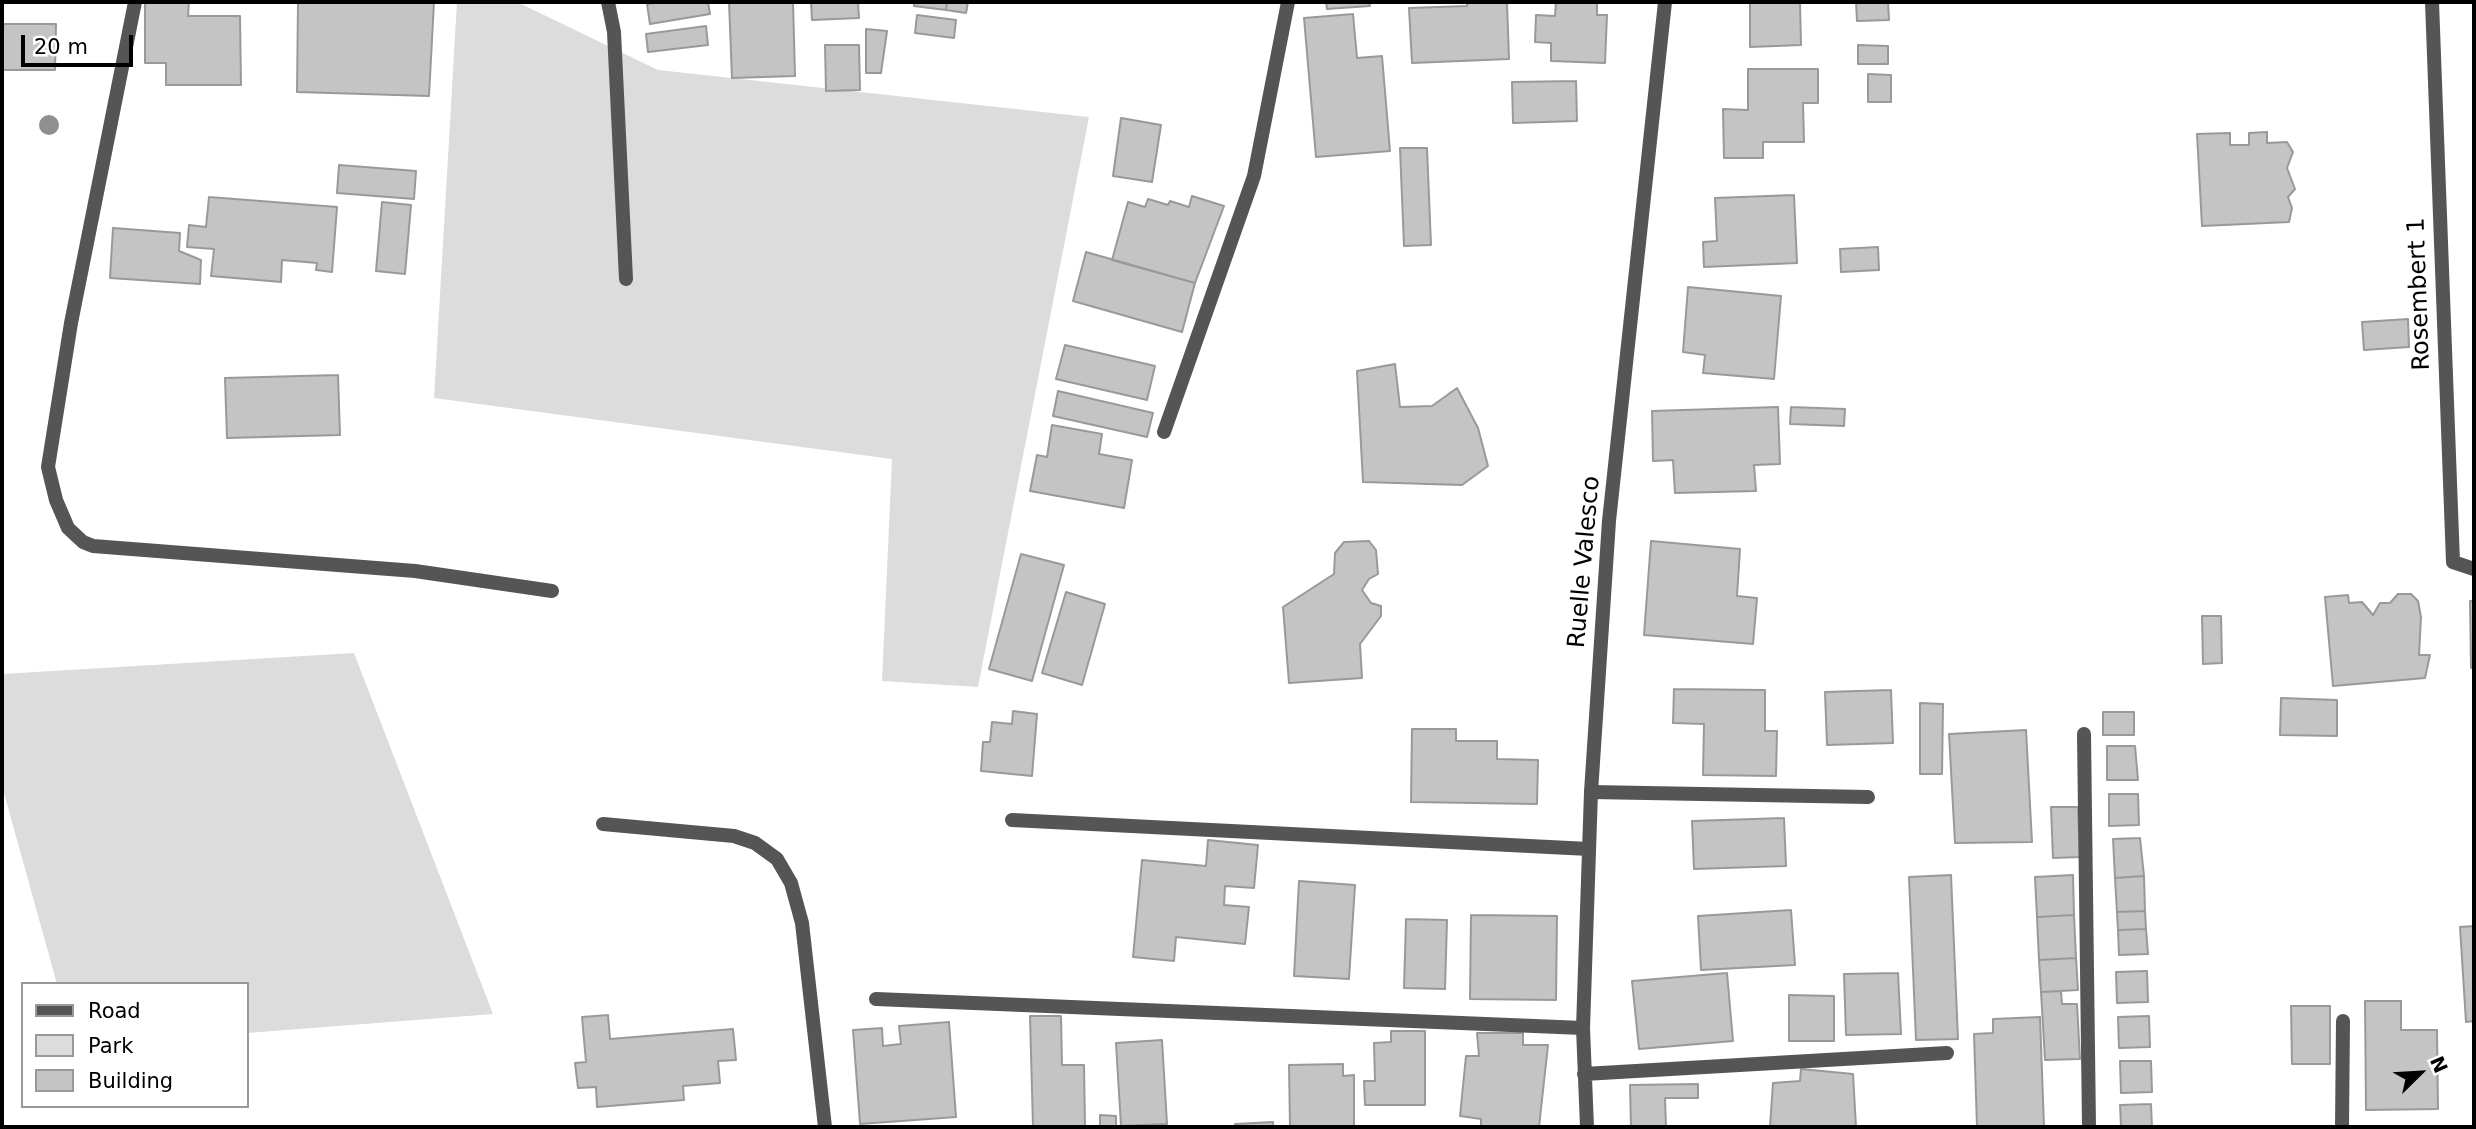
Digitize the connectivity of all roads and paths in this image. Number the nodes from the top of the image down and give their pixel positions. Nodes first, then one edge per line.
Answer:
1 (135, 2) edge
2 (608, 2) edge
3 (1288, 2) edge
4 (1665, 2) edge
5 (2432, 2) edge
6 (626, 279) dead end
7 (1164, 432) dead end
8 (2474, 569) edge
9 (552, 591) dead end
10 (2084, 734) dead end
11 (1591, 792) junction
12 (1868, 796) dead end
13 (1012, 820) dead end
14 (603, 824) dead end
15 (1589, 849) junction
16 (876, 999) dead end
17 (2343, 1021) dead end
18 (1583, 1028) junction
19 (1947, 1053) dead end
20 (1584, 1074) junction
21 (825, 1127) edge
22 (1587, 1127) edge
23 (2089, 1127) edge
24 (2342, 1127) edge

1 - 9 street
2 - 6 street
3 - 7 street
4 - 11 street, Ruelle Valesco
5 - 8 street, Rosembert 1
10 - 23 street
11 - 12 street
11 - 15 street, Ruelle Valesco
13 - 15 street
14 - 21 street
15 - 18 street, Ruelle Valesco
16 - 18 street
17 - 24 street
18 - 20 street, Ruelle Valesco
19 - 20 street
20 - 22 street, Ruelle Valesco

